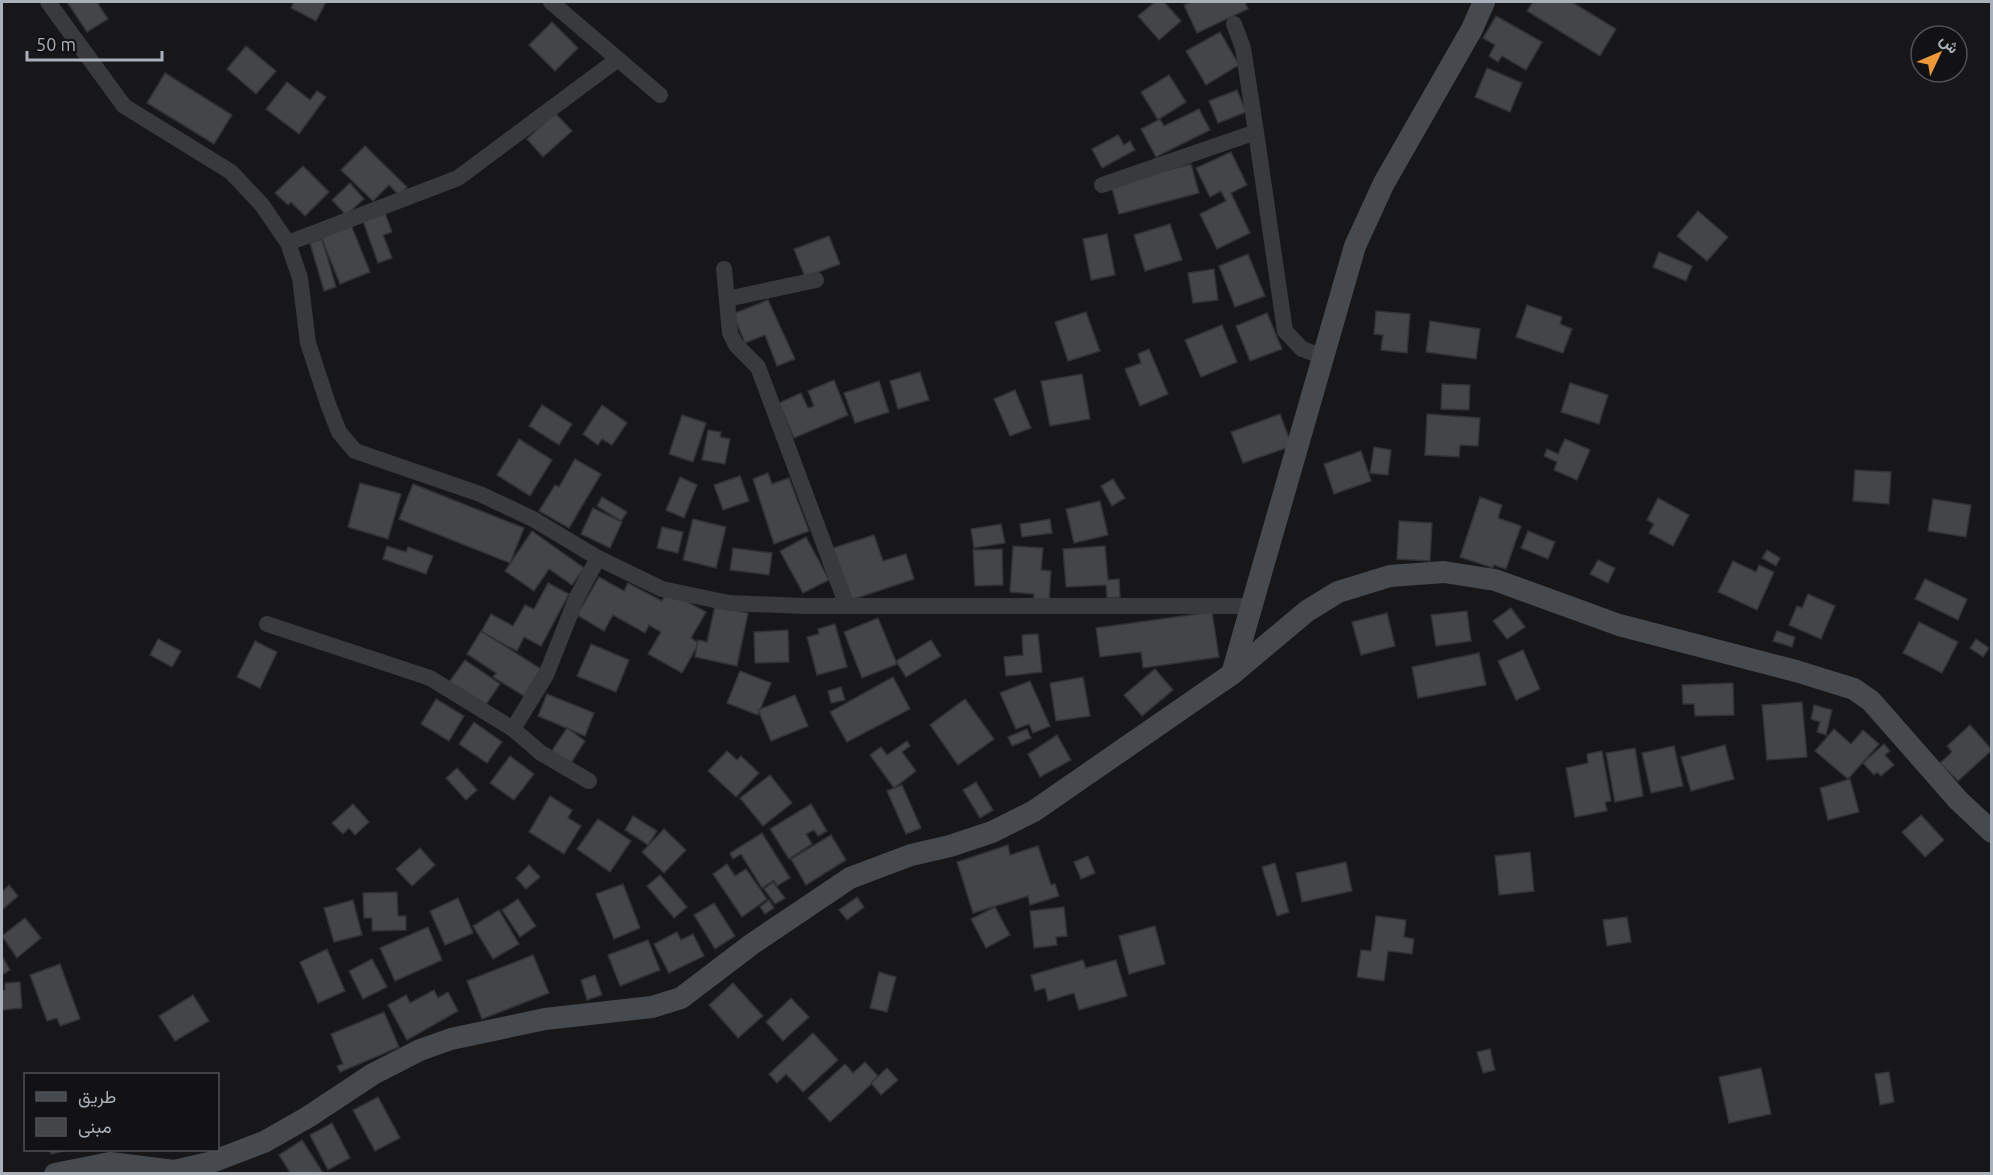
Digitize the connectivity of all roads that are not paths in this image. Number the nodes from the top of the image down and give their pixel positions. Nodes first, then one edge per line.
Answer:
1 (48, 2) edge
2 (551, 2) edge
3 (1484, 2) edge
4 (1234, 24) dead end
5 (618, 59) junction
6 (660, 95) dead end
7 (1256, 132) junction
8 (1102, 185) dead end
9 (288, 243) junction
10 (724, 269) dead end
11 (816, 280) dead end
12 (727, 299) junction
13 (1324, 357) junction
14 (598, 558) junction
15 (847, 606) junction
16 (1252, 606) junction
17 (267, 624) dead end
18 (1232, 674) junction
19 (513, 729) junction
20 (589, 781) dead end
21 (1992, 832) edge
22 (84, 1169) edge
23 (55, 1173) edge

1 - 9 street
2 - 5 street
3 - 13 main road
4 - 7 street
5 - 6 street
5 - 9 street
7 - 8 street
7 - 13 street
9 - 14 street
10 - 12 street
11 - 12 street
12 - 15 street
13 - 16 main road
14 - 15 street
14 - 19 street
15 - 16 street
16 - 18 main road
17 - 19 street
18 - 21 main road
18 - 22 main road
19 - 20 street
22 - 23 main road

